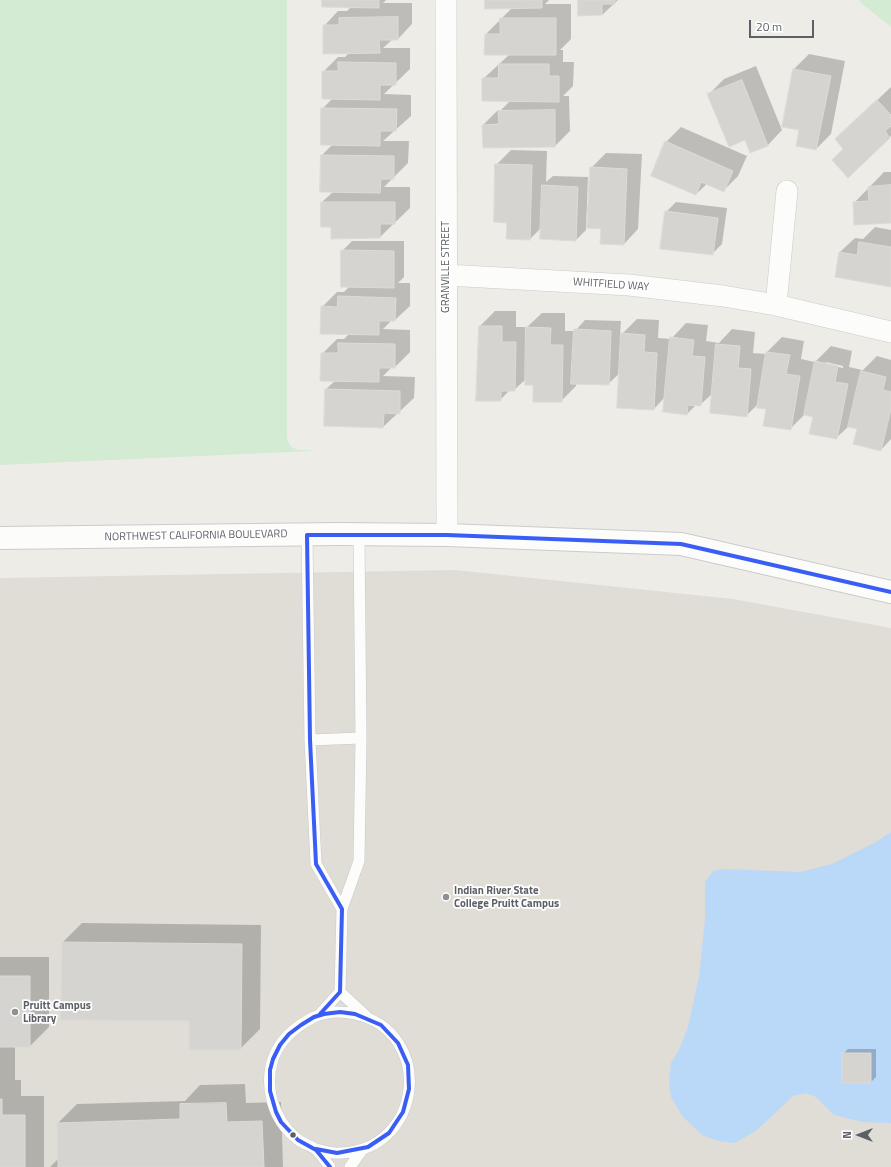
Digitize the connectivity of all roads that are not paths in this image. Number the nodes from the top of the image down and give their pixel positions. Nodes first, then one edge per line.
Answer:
1 (446, 0) edge
2 (788, 191) dead end
3 (446, 275) junction
4 (776, 305) junction
5 (891, 332) edge
6 (359, 534) junction
7 (307, 535) junction
8 (447, 535) junction
9 (0, 538) edge
10 (891, 592) edge
11 (361, 738) junction
12 (310, 740) junction
13 (342, 909) junction
14 (340, 992) junction
15 (320, 1014) junction
16 (366, 1016) junction
17 (316, 1149) junction
18 (362, 1150) junction
19 (330, 1167) edge
20 (350, 1167) edge

1 - 3 street, GRANVILLE STREET
2 - 4 street
3 - 4 street, WHITFIELD WAY
3 - 8 street, GRANVILLE STREET
4 - 5 street, WHITFIELD WAY
6 - 7 street, NORTHWEST CALIFORNIA BOULEVARD
6 - 8 street, NORTHWEST CALIFORNIA BOULEVARD
6 - 11 lane
7 - 9 street, NORTHWEST CALIFORNIA BOULEVARD
7 - 12 lane
8 - 10 street, NORTHWEST CALIFORNIA BOULEVARD
11 - 12 lane
11 - 13 lane
12 - 13 lane
13 - 14 lane
14 - 15 lane
14 - 16 lane
15 - 16 lane
15 - 17 lane
16 - 18 lane
17 - 18 lane
17 - 19 lane
18 - 20 lane

